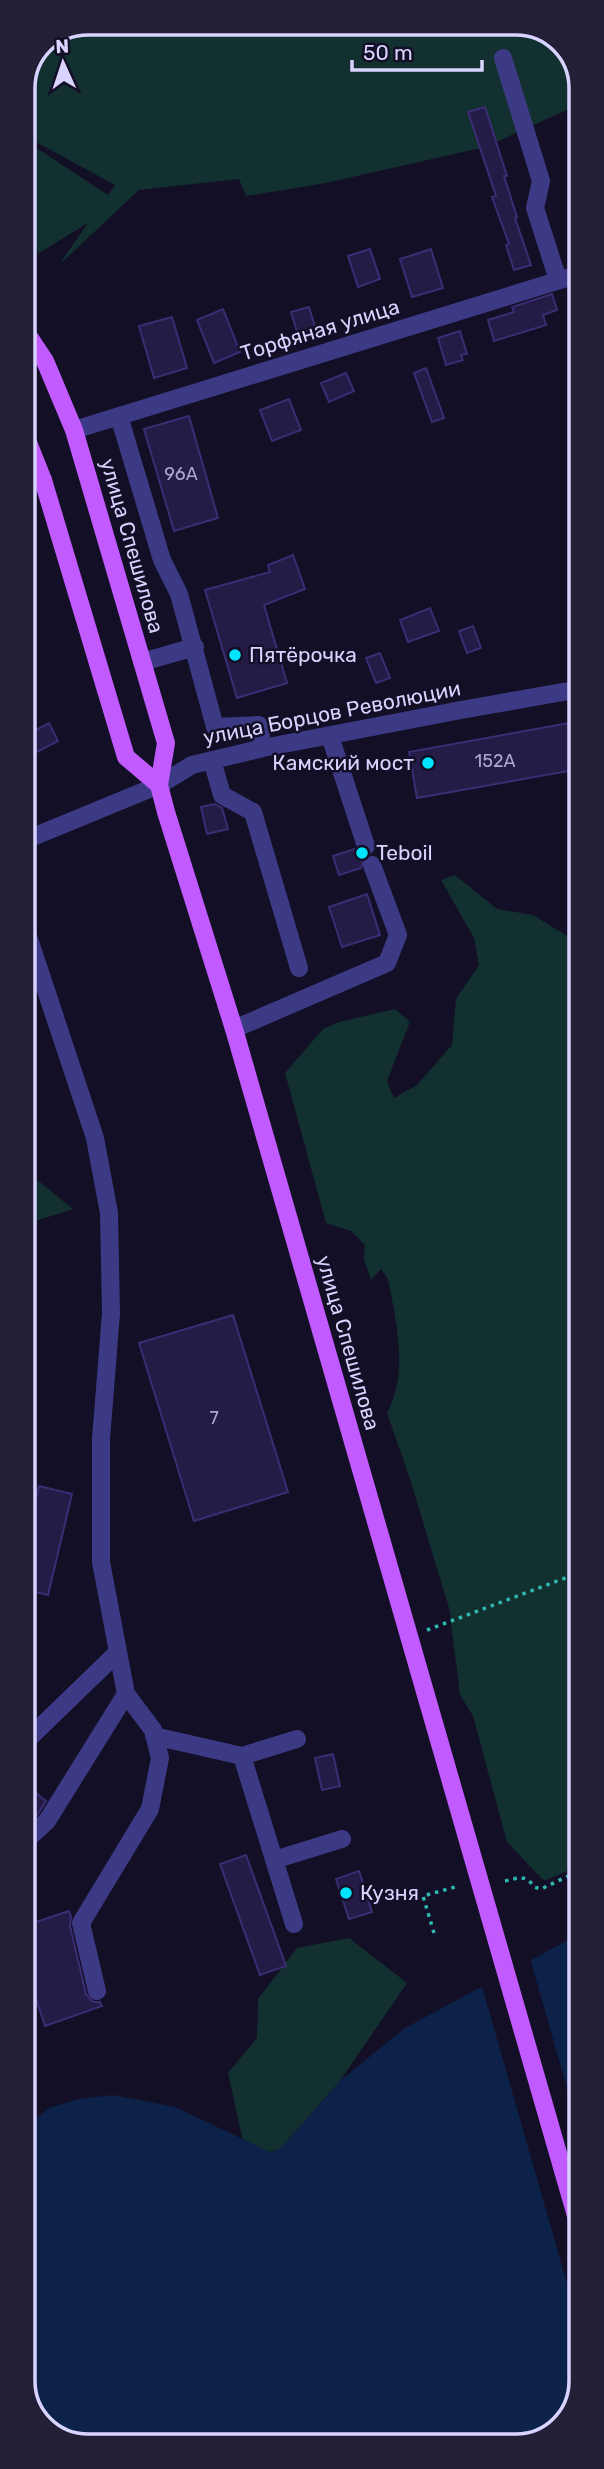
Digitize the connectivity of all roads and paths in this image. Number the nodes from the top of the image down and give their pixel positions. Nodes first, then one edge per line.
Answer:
1 (503, 58) dead end
2 (569, 278) edge
3 (558, 281) junction
4 (35, 345) edge
5 (119, 416) junction
6 (74, 430) junction
7 (35, 460) edge
8 (43, 480) junction
9 (35, 482) edge
10 (195, 647) junction
11 (142, 662) junction
12 (569, 691) edge
13 (330, 736) junction
14 (263, 748) junction
15 (212, 760) junction
16 (159, 785) junction
17 (35, 836) edge
18 (366, 846) dead end
19 (372, 865) dead end
20 (35, 957) edge
21 (299, 968) dead end
22 (234, 1029) junction
23 (569, 1577) edge
24 (427, 1630) dead end
25 (118, 1651) junction
26 (126, 1694) junction
27 (35, 1732) edge
28 (154, 1736) junction
29 (297, 1739) dead end
30 (242, 1756) junction
31 (35, 1832) edge
32 (342, 1839) dead end
33 (274, 1860) junction
34 (569, 1876) edge
35 (505, 1881) dead end
36 (456, 1887) dead end
37 (294, 1924) dead end
38 (434, 1933) dead end
39 (97, 1991) dead end
40 (569, 2191) edge

1 - 3 street
2 - 3 street, Торфяная улица
3 - 5 street, Торфяная улица
4 - 6 main road, улица Спешилова
5 - 6 street, Торфяная улица
5 - 10 street
6 - 11 main road, улица Спешилова
7 - 8 main road
8 - 9 street
8 - 16 main road
10 - 11 street
10 - 14 street
11 - 16 main road, улица Спешилова
12 - 13 street, улица Борцов Революции
13 - 14 street, улица Борцов Революции
13 - 18 street
14 - 15 street, улица Борцов Революции
15 - 16 street, улица Борцов Революции
15 - 21 street
16 - 17 street, улица Борцов Революции
16 - 22 main road, улица Спешилова
19 - 22 street
20 - 25 street
22 - 40 main road, улица Спешилова
23 - 24 path
25 - 26 street
25 - 27 street
26 - 28 street
26 - 31 street
28 - 30 street
28 - 39 street
29 - 30 street
30 - 33 street
32 - 33 street
33 - 37 street
34 - 35 path
36 - 38 path

